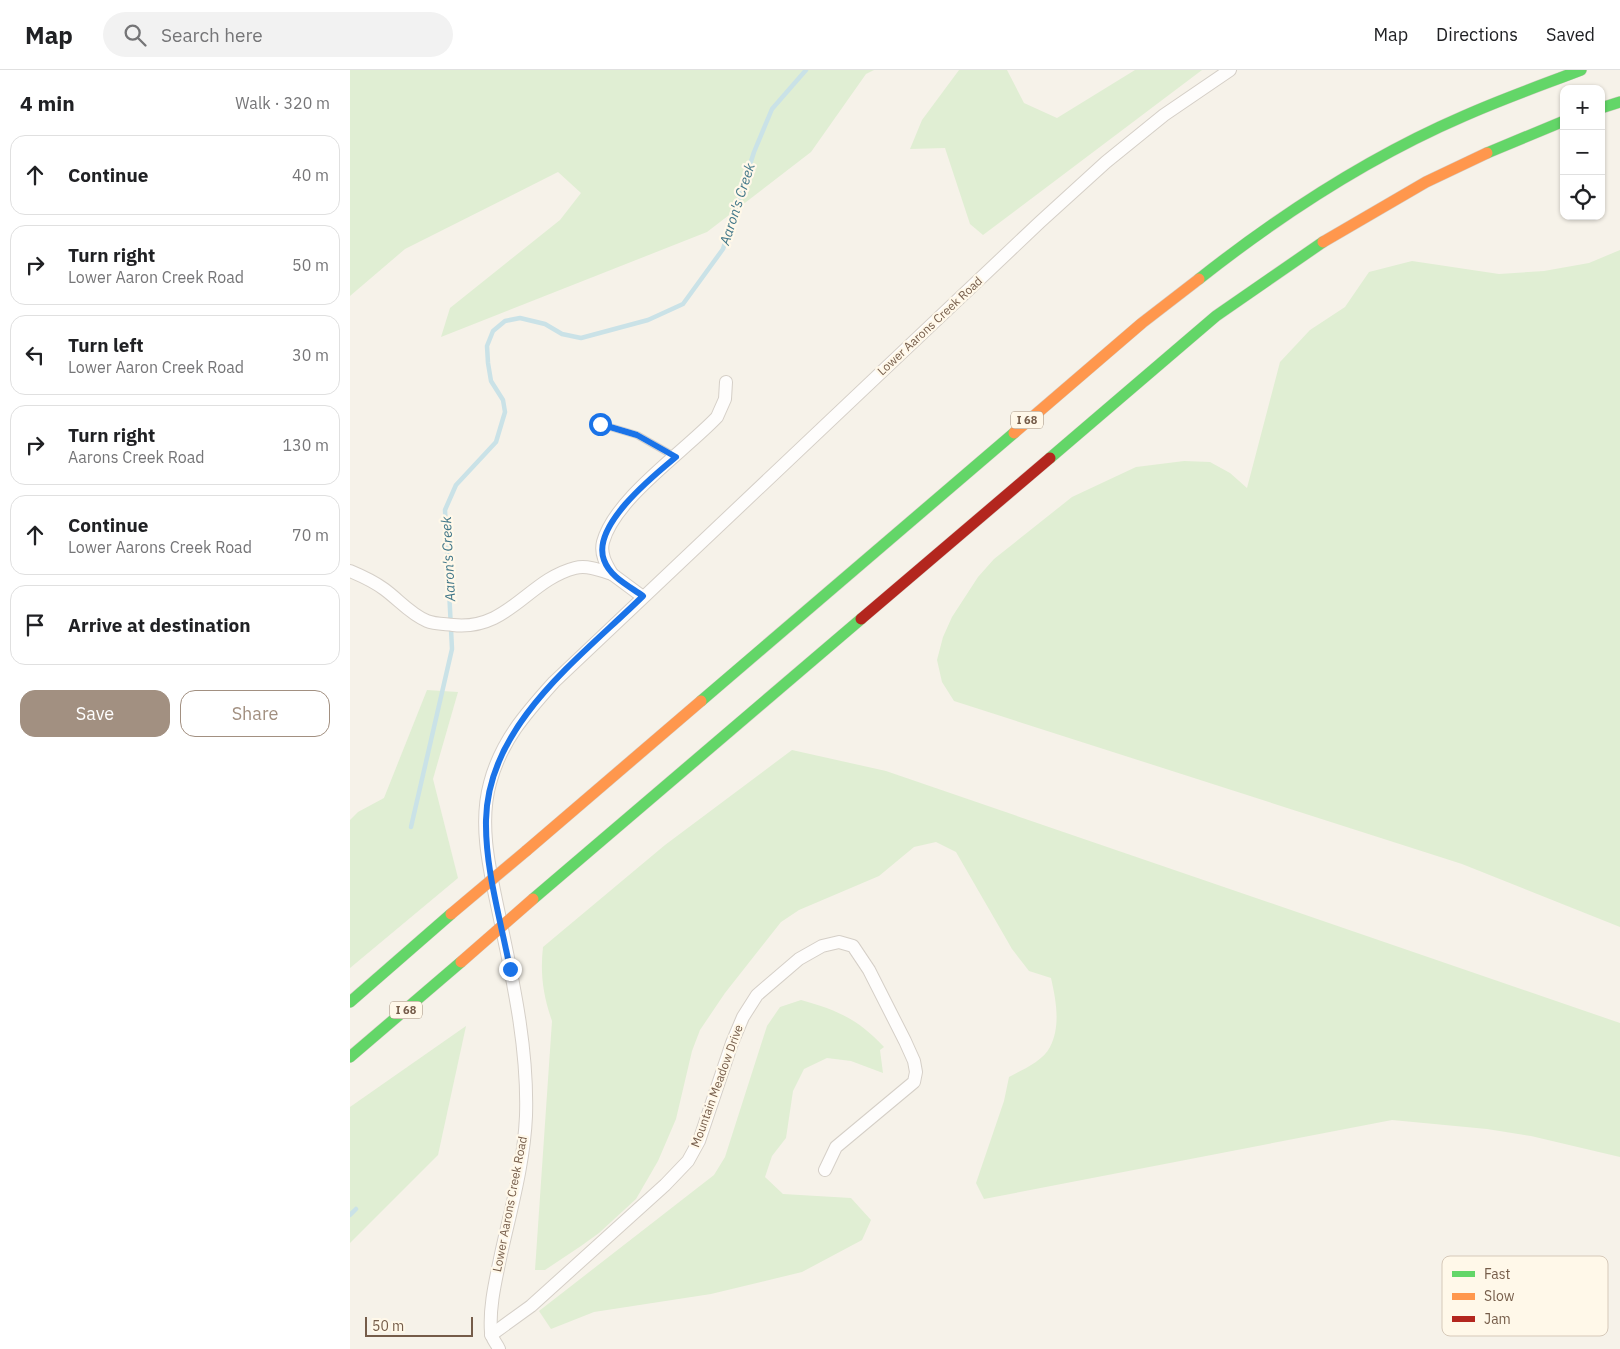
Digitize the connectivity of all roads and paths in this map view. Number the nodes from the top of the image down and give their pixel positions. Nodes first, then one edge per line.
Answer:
1 (1230, 70) edge
2 (1581, 70) edge
3 (1620, 102) edge
4 (1605, 107) edge
5 (1560, 123) edge
6 (726, 382) dead end
7 (600, 424) dead end
8 (676, 457) junction
9 (350, 571) edge
10 (612, 574) junction
11 (643, 596) junction
12 (350, 1002) edge
13 (350, 1058) edge
14 (825, 1170) dead end
15 (491, 1334) junction
16 (499, 1349) edge

1 - 11 street, Lower Aarons Creek Road
2 - 12 highway, I 68, bridge
3 - 4 highway
5 - 13 highway, I 68, bridge
6 - 8 street
7 - 8 lane
8 - 10 street
9 - 10 street
10 - 11 street
11 - 15 street, Lower Aarons Creek Road
14 - 15 street, Mountain Meadow Drive
15 - 16 street

